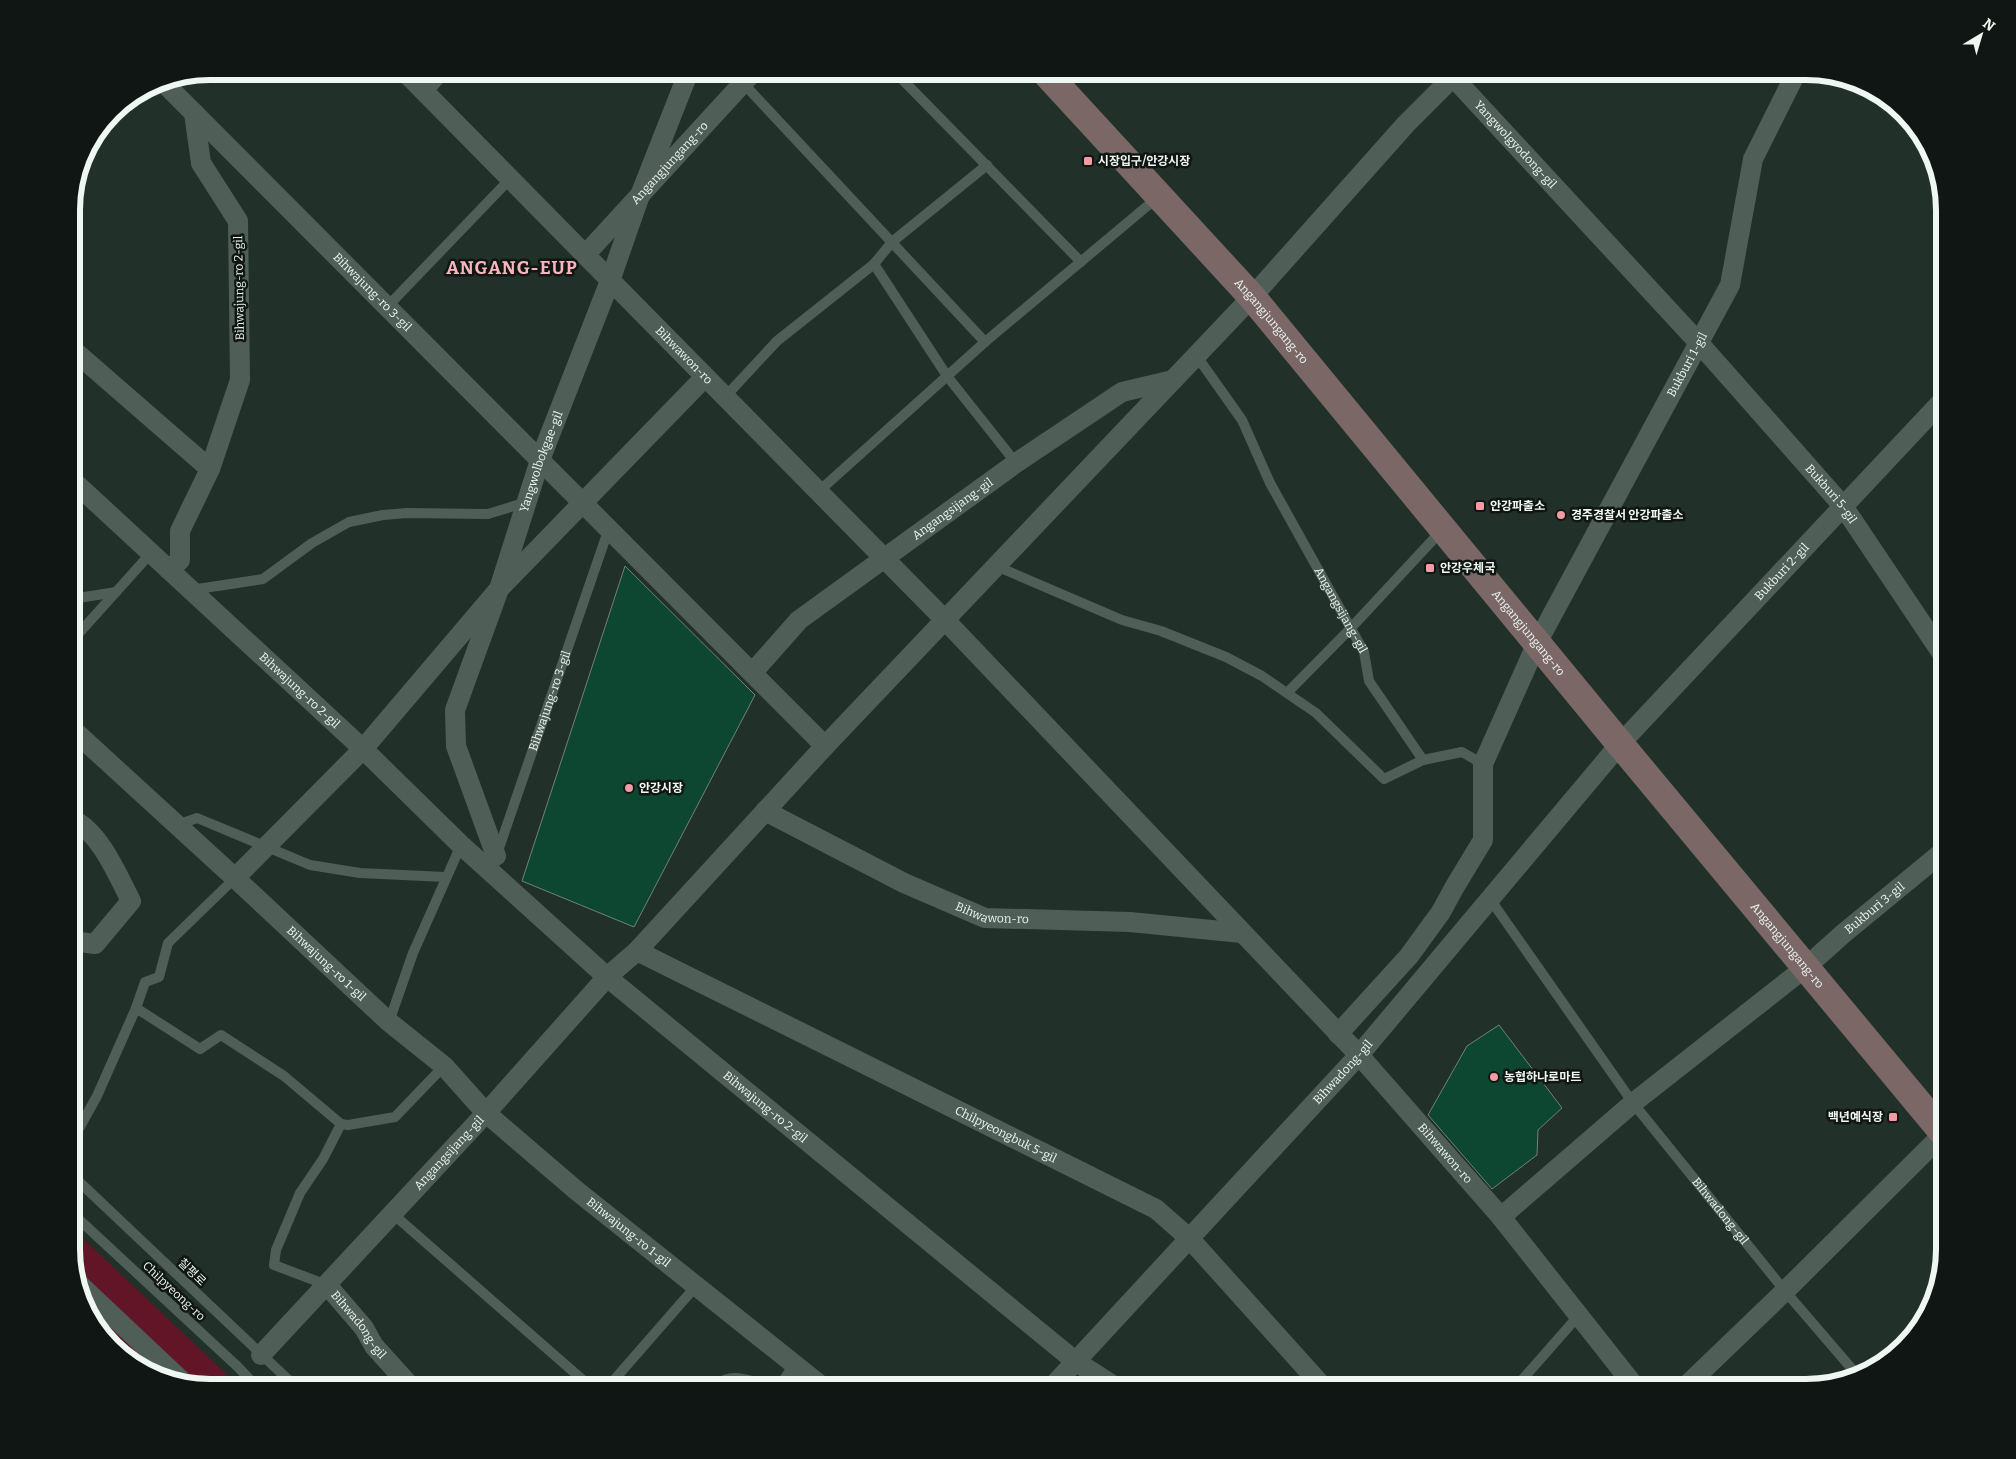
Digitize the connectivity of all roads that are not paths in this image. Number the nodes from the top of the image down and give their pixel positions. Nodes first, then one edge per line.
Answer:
1 (413, 80) edge
2 (432, 80) edge
3 (685, 80) edge
4 (745, 80) edge
5 (751, 80) edge
6 (903, 80) edge
7 (1052, 80) edge
8 (1449, 80) edge
9 (1460, 80) edge
10 (1792, 80) edge
11 (168, 87) edge
12 (423, 90) junction
13 (194, 113) junction
14 (987, 165) junction
15 (510, 179) junction
16 (1159, 197) junction
17 (639, 198) junction
18 (892, 242) junction
19 (585, 255) junction
20 (1081, 262) junction
21 (874, 264) junction
22 (610, 281) junction
23 (1252, 297) junction
24 (387, 307) junction
25 (985, 342) junction
26 (1699, 343) junction
27 (1196, 355) junction
28 (80, 356) edge
29 (947, 376) junction
30 (705, 377) junction
31 (1172, 380) junction
32 (725, 397) junction
33 (1936, 408) edge
34 (540, 460) junction
35 (1016, 463) junction
36 (210, 469) junction
37 (80, 487) edge
38 (818, 492) junction
39 (527, 502) junction
40 (584, 503) junction
41 (1843, 506) junction
42 (609, 528) junction
43 (1442, 529) junction
44 (151, 553) junction
45 (884, 559) junction
46 (996, 566) junction
47 (169, 570) junction
48 (499, 589) junction
49 (191, 590) junction
50 (116, 592) junction
51 (80, 598) edge
52 (944, 620) junction
53 (1350, 629) junction
54 (80, 632) edge
55 (1537, 643) junction
56 (1936, 645) edge
57 (753, 672) junction
58 (1287, 693) junction
59 (80, 735) edge
60 (1620, 744) junction
61 (826, 746) junction
62 (363, 749) junction
63 (1423, 760) junction
64 (1483, 764) junction
65 (766, 811) junction
66 (80, 823) edge
67 (177, 825) junction
68 (461, 845) junction
69 (266, 846) junction
70 (1936, 857) edge
71 (494, 864) junction
72 (445, 877) junction
73 (235, 878) junction
74 (1490, 899) junction
75 (1242, 933) junction
76 (80, 942) edge
77 (637, 951) junction
78 (1806, 968) junction
79 (607, 977) junction
80 (136, 1008) junction
81 (389, 1022) junction
82 (1338, 1034) junction
83 (1358, 1055) junction
84 (444, 1066) junction
85 (1633, 1102) junction
86 (486, 1113) junction
87 (1936, 1123) edge
88 (341, 1124) junction
89 (80, 1127) edge
90 (1936, 1141) edge
91 (80, 1182) edge
92 (392, 1214) junction
93 (1501, 1217) junction
94 (80, 1220) edge
95 (1189, 1238) junction
96 (327, 1285) junction
97 (696, 1286) junction
98 (1785, 1291) junction
99 (87, 1292) edge
100 (1578, 1315) junction
101 (261, 1355) junction
102 (1075, 1361) junction
103 (798, 1368) junction
104 (1853, 1370) edge
105 (175, 1375) edge
106 (249, 1379) edge
107 (287, 1379) edge
108 (404, 1379) edge
109 (582, 1379) edge
110 (615, 1379) edge
111 (790, 1379) edge
112 (812, 1379) edge
113 (1059, 1379) edge
114 (1103, 1379) edge
115 (1316, 1379) edge
116 (1523, 1379) edge
117 (1629, 1379) edge
118 (1693, 1379) edge

1 - 12 street, Bihwawon-ro
2 - 12 street
3 - 17 street, Yangwolbokgae-gil
4 - 17 street, Angangjungang-ro
5 - 18 lane
6 - 14 lane
7 - 16 main road, Angangjungang-ro
8 - 23 street, Yangwolgyodong-gil
9 - 26 street, Yangwolgyodong-gil
10 - 26 street, Bukburi 1-gil
11 - 13 street, Bihwajung-ro 3-gil
12 - 15 street, Bihwawon-ro
13 - 24 street, Bihwajung-ro 3-gil
13 - 36 street, Bihwajung-ro 2-gil
14 - 18 lane
14 - 20 lane
15 - 19 street, Bihwawon-ro
15 - 24 lane
16 - 20 lane
16 - 23 main road, Angangjungang-ro
17 - 19 street, Angangjungang-ro
17 - 22 street, Yangwolbokgae-gil
18 - 21 lane
18 - 25 lane
19 - 22 street, Bihwawon-ro
20 - 25 lane
21 - 29 lane
21 - 32 lane
22 - 30 street, Bihwawon-ro
22 - 34 street, Yangwolbokgae-gil
23 - 27 street
23 - 43 main road, Angangjungang-ro
24 - 34 street, Bihwajung-ro 3-gil
25 - 29 lane
26 - 41 street, Bukburi 5-gil
26 - 55 street, Bukburi 1-gil
27 - 31 street
27 - 53 lane, Angangsijang-gil
28 - 36 street
29 - 35 lane
29 - 38 lane
30 - 32 street, Bihwawon-ro
30 - 40 street
31 - 35 street, Angangsijang-gil
31 - 46 street
32 - 38 street, Bihwawon-ro
33 - 41 street, Bukburi 2-gil
34 - 39 street, Yangwolbokgae-gil
34 - 40 street, Bihwajung-ro 3-gil
35 - 45 street, Angangsijang-gil
36 - 47 street, Bihwajung-ro 2-gil
37 - 44 street, Bihwajung-ro 2-gil
38 - 45 street, Bihwawon-ro
39 - 48 street, Yangwolbokgae-gil
39 - 49 lane
40 - 42 street, Bihwajung-ro 3-gil
40 - 48 street
41 - 56 street, Bukburi 5-gil
41 - 60 street, Bukburi 2-gil
42 - 57 street, Bihwajung-ro 3-gil
42 - 71 lane, Bihwajung-ro 3-gil
43 - 53 lane
43 - 55 main road, Angangjungang-ro
44 - 47 street, Bihwajung-ro 2-gil
44 - 50 lane
45 - 52 street, Bihwawon-ro
45 - 57 street, Angangsijang-gil
46 - 52 street
46 - 58 lane
47 - 49 street, Bihwajung-ro 2-gil
48 - 62 street
48 - 71 street, Yangwolbokgae-gil
49 - 62 street, Bihwajung-ro 2-gil
50 - 51 lane
50 - 54 lane
52 - 61 street
52 - 75 street, Bihwawon-ro
53 - 58 lane
53 - 63 lane, Angangsijang-gil
55 - 60 main road, Angangjungang-ro
55 - 64 street
57 - 61 street, Bihwajung-ro 3-gil
58 - 63 lane
59 - 67 street, Bihwajung-ro 1-gil
60 - 74 street, Bihwadong-gil
60 - 78 main road, Angangjungang-ro
61 - 65 street
62 - 68 street, Bihwajung-ro 2-gil
62 - 69 street
63 - 64 lane
64 - 82 street
65 - 75 street, Bihwawon-ro
65 - 77 street
66 - 76 street
67 - 69 lane
67 - 73 street, Bihwajung-ro 1-gil
68 - 71 street, Bihwajung-ro 2-gil
68 - 72 lane
69 - 72 lane
69 - 73 street
70 - 78 street, Bukburi 3-gil
71 - 79 street, Bihwajung-ro 2-gil
72 - 81 lane
73 - 80 lane
73 - 81 street, Bihwajung-ro 1-gil
74 - 83 street, Bihwadong-gil
74 - 85 lane, Bihwadong-gil
75 - 82 street, Bihwawon-ro
77 - 79 street, Angangsijang-gil
77 - 95 street, Chilpyeongbuk 5-gil
78 - 85 street
78 - 87 main road, Angangjungang-ro
79 - 86 street, Angangsijang-gil
79 - 102 street, Bihwajung-ro 2-gil
80 - 88 lane
80 - 89 lane
81 - 84 street, Bihwajung-ro 1-gil
82 - 83 street, Bihwawon-ro
83 - 93 street, Bihwawon-ro
83 - 95 street, Bihwadong-gil
84 - 86 street, Bihwajung-ro 1-gil
84 - 88 lane
85 - 93 street
85 - 98 lane, Bihwadong-gil
86 - 92 street, Angangsijang-gil
86 - 97 street, Bihwajung-ro 1-gil
88 - 96 lane
90 - 98 street
91 - 101 lane, 칠평로
92 - 96 street, Angangsijang-gil
92 - 109 lane
93 - 100 street, Bihwawon-ro
94 - 106 lane, Chilpyeong-ro
95 - 102 street, Bihwadong-gil
95 - 115 street, Chilpyeongbuk 5-gil
96 - 101 street, Angangsijang-gil
96 - 108 street, Bihwadong-gil
97 - 103 street, Bihwajung-ro 1-gil
97 - 110 lane
98 - 104 lane, Bihwadong-gil
98 - 118 street
99 - 105 street
100 - 116 lane
100 - 117 street, Bihwawon-ro
101 - 107 lane, 칠평로
102 - 113 street, Bihwadong-gil
102 - 114 street
103 - 111 street
103 - 112 street, Bihwajung-ro 1-gil

